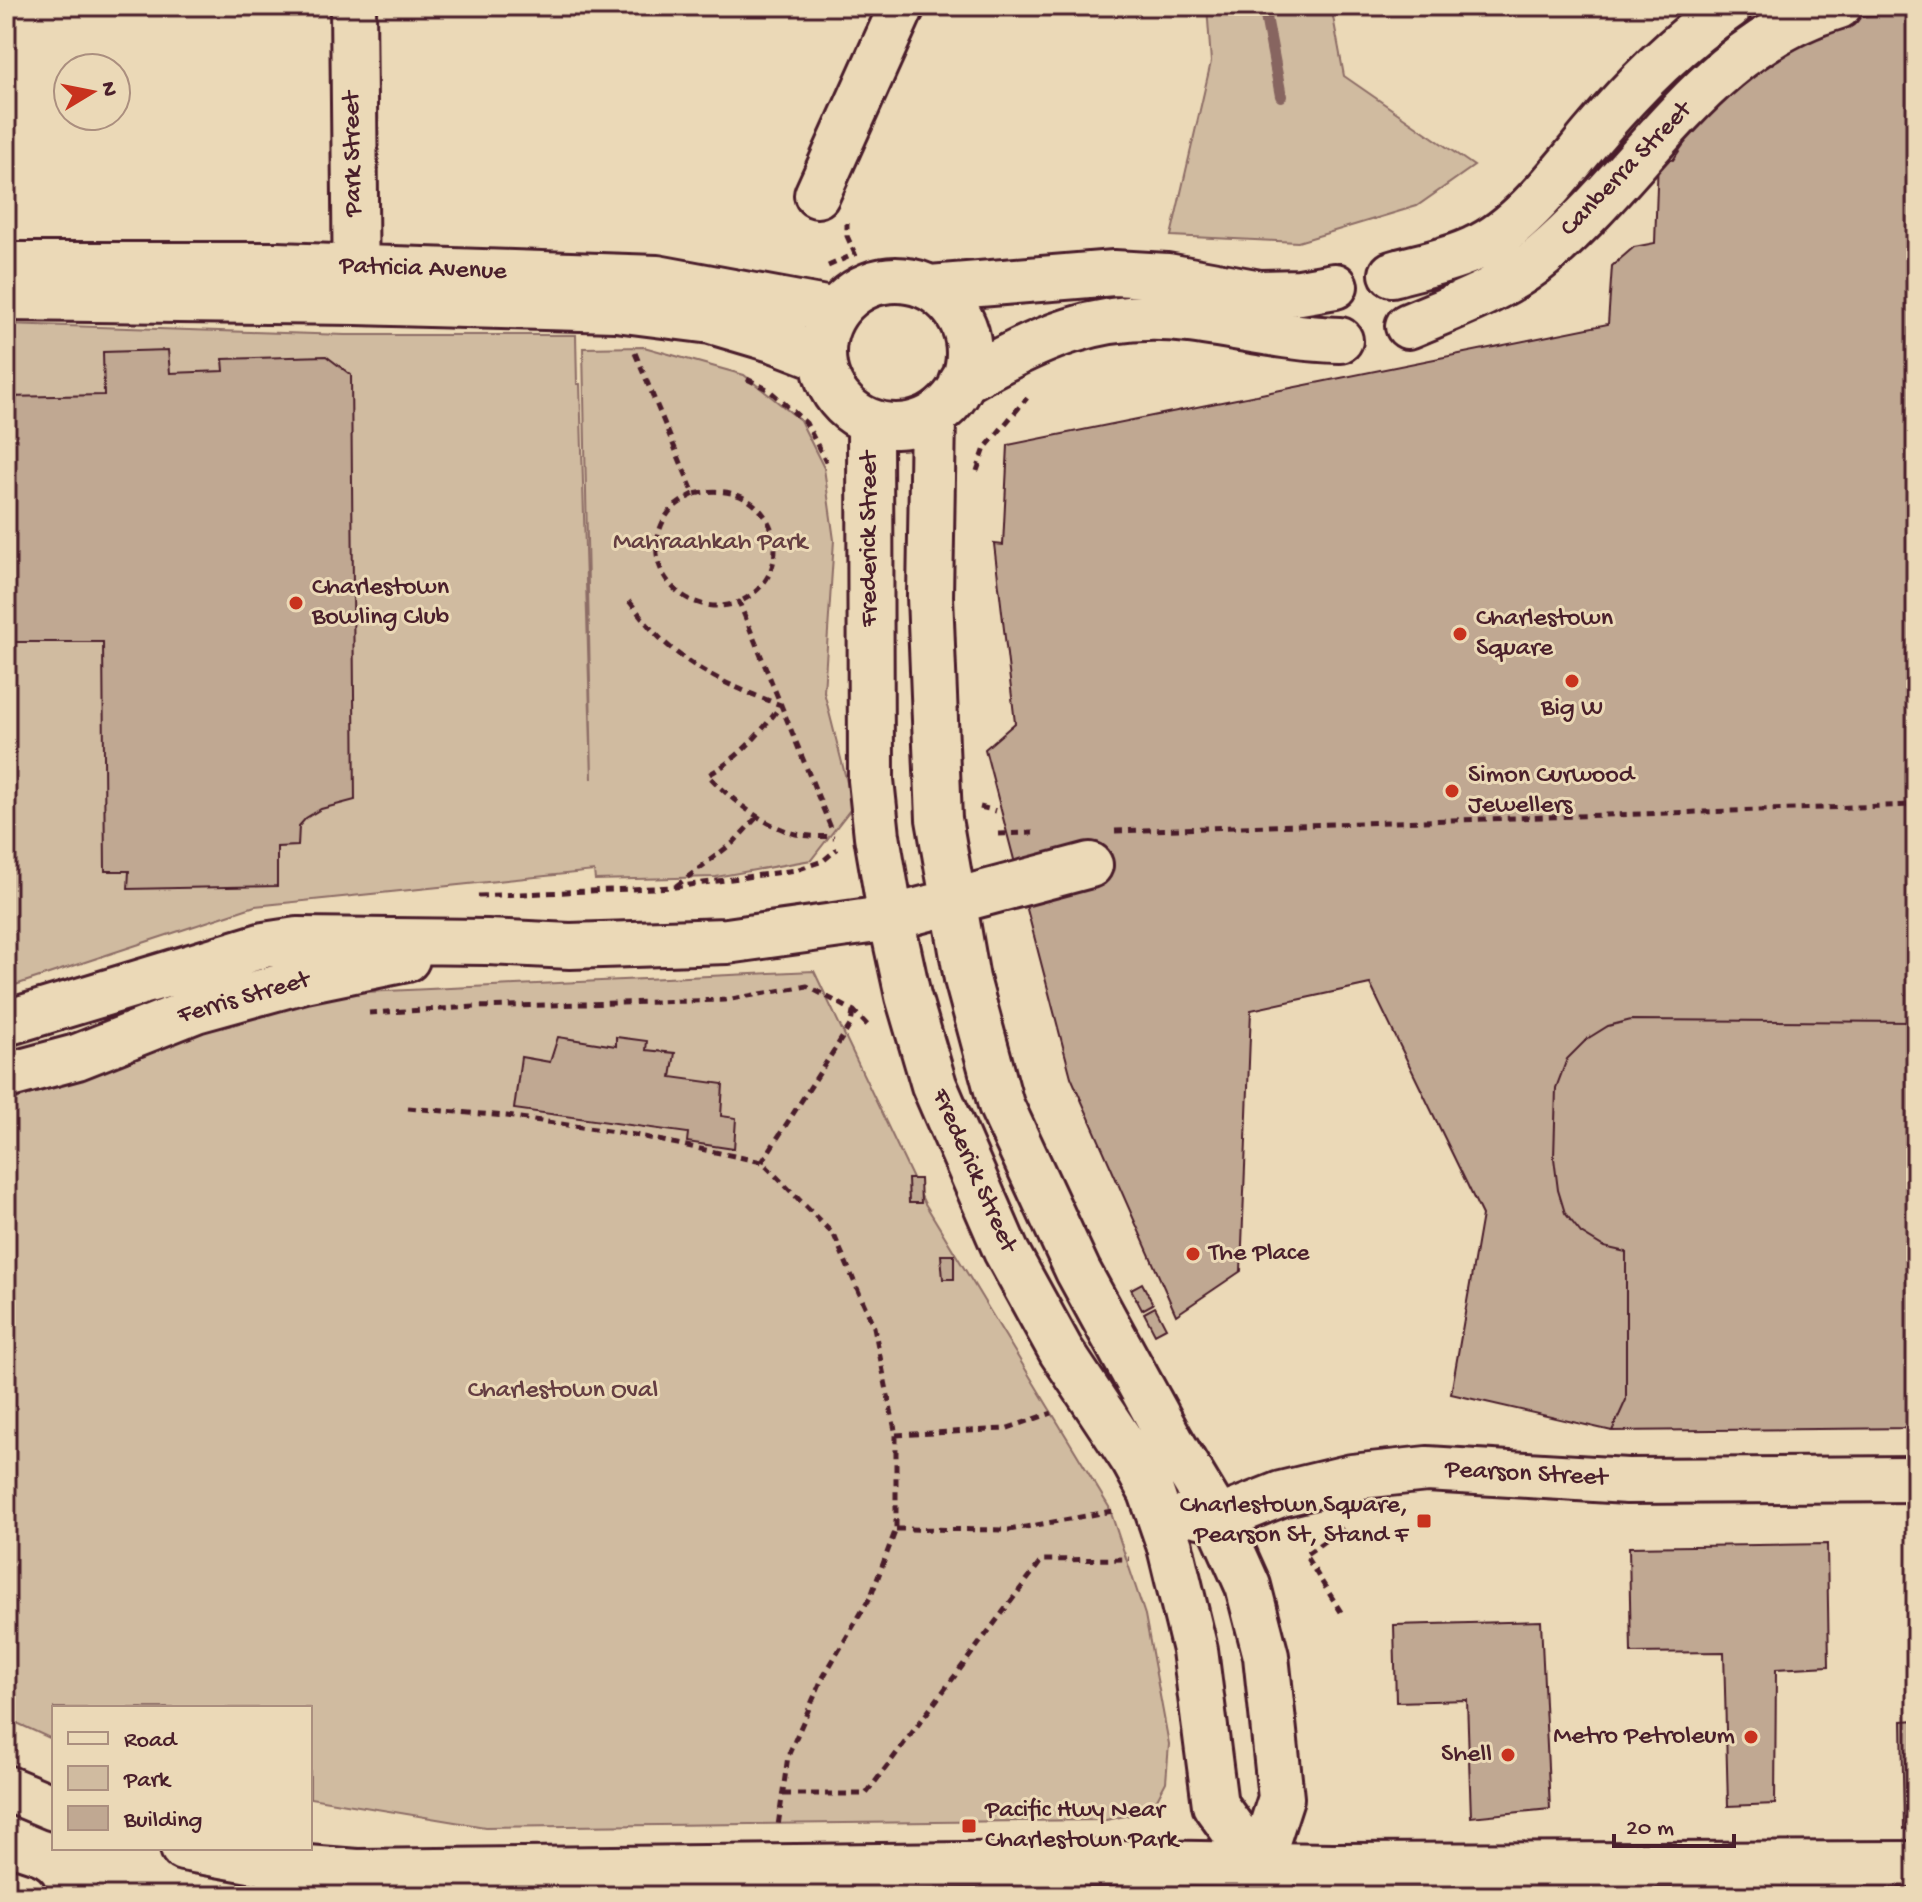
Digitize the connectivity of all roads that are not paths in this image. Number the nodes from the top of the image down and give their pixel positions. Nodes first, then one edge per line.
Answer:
1 (353, 6) edge
2 (902, 6) edge
3 (1730, 6) edge
4 (1839, 6) edge
5 (817, 195) dead end
6 (6, 265) edge
7 (1392, 274) junction
8 (356, 285) junction
9 (1335, 286) junction
10 (930, 288) junction
11 (6, 298) edge
12 (836, 311) junction
13 (1408, 326) junction
14 (1340, 340) junction
15 (822, 358) junction
16 (962, 382) junction
17 (933, 418) junction
18 (870, 423) junction
19 (1100, 848) road end
20 (952, 902) junction
21 (891, 918) junction
22 (487, 942) junction
23 (6, 1023) edge
24 (6, 1076) edge
25 (1916, 1479) edge
26 (1134, 1501) junction
27 (1218, 1519) junction
28 (6, 1788) edge
29 (52, 1807) edge
30 (194, 1850) edge
31 (1916, 1864) edge
32 (1262, 1881) edge
33 (6, 1890) edge
34 (24, 1896) edge

1 - 8 main road, Park Street
2 - 5 main road
3 - 7 main road, Canberra Street
4 - 13 main road, Canberra Street
6 - 8 main road, Patricia Avenue
7 - 9 main road
7 - 13 main road
8 - 11 main road, Patricia Avenue
8 - 12 main road, Patricia Avenue
8 - 15 main road, Patricia Avenue
9 - 10 main road
9 - 14 main road
10 - 12 main road
10 - 16 main road
12 - 15 main road
13 - 14 main road
14 - 16 main road
15 - 18 main road
16 - 17 main road
17 - 18 main road
17 - 20 main road, Frederick Street
18 - 21 main road, Frederick Street
19 - 20 main road, Ferris Street
20 - 21 main road, Ferris Street
20 - 27 main road, Frederick Street
21 - 22 main road, Ferris Street
21 - 26 main road, Frederick Street
22 - 23 main road, Ferris Street
22 - 24 main road, Ferris Street
25 - 27 main road, Pearson Street
26 - 27 main road
26 - 32 main road, Frederick Street
27 - 32 main road, Frederick Street
28 - 29 main road
30 - 32 main road
31 - 32 main road
33 - 34 main road

